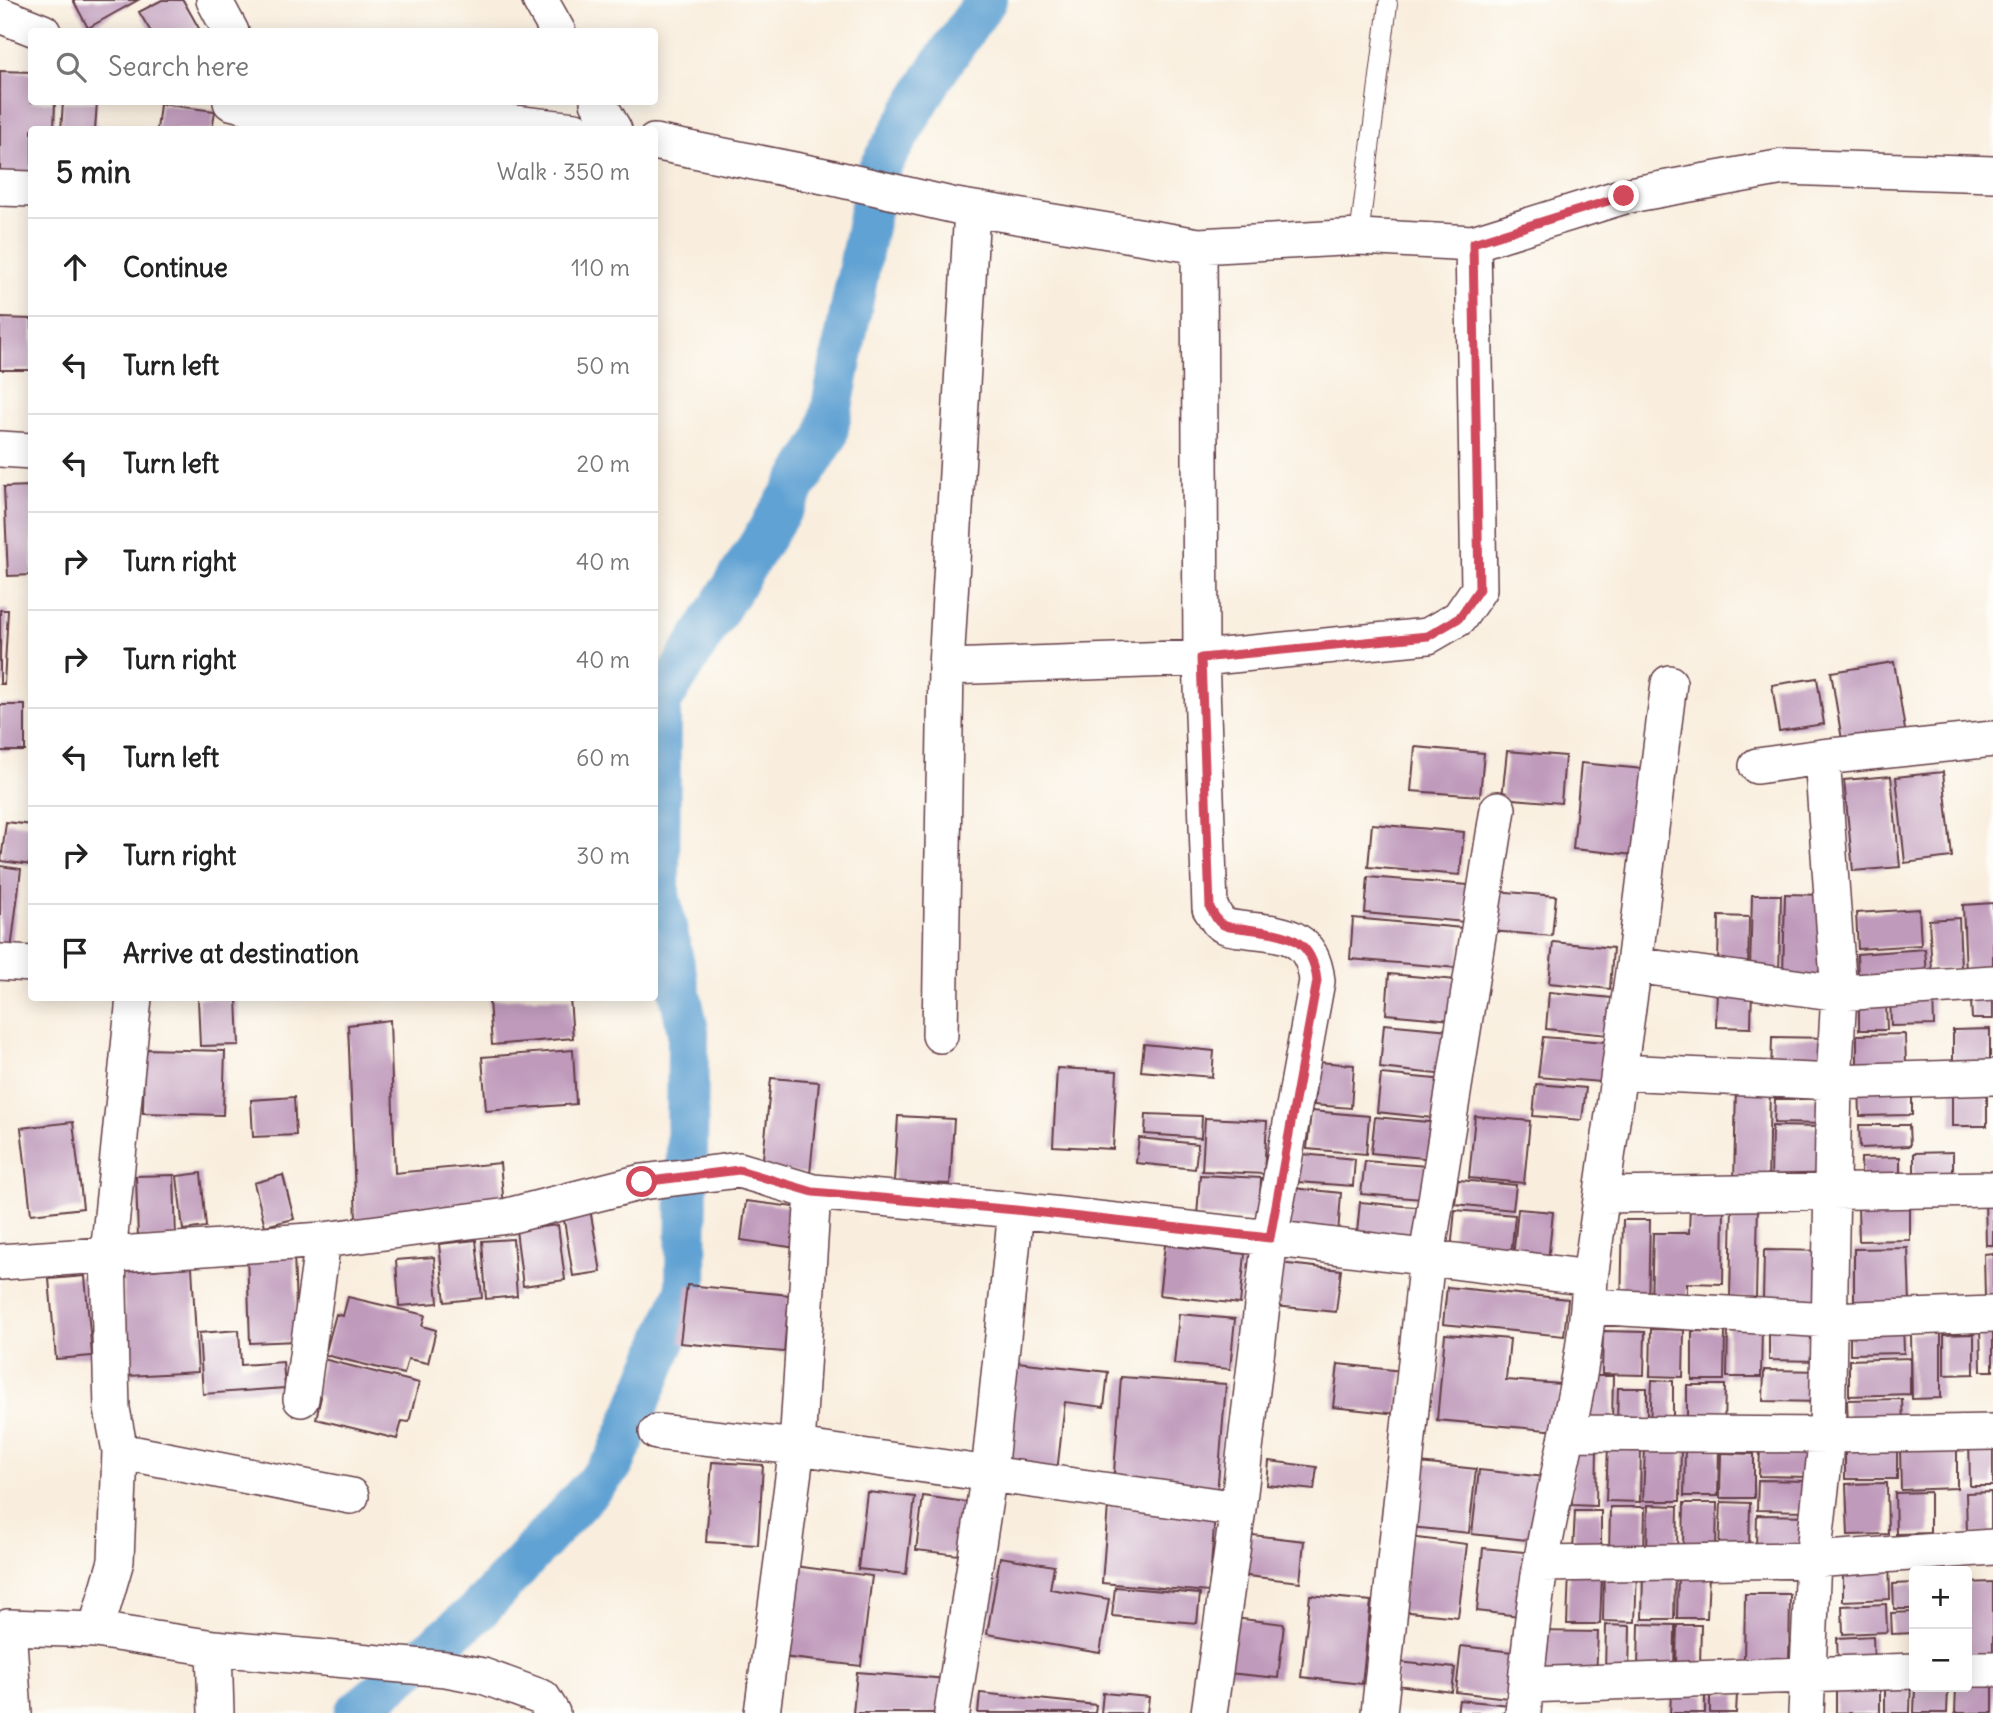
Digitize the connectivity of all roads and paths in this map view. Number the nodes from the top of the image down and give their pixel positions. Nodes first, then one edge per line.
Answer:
1 (214, 0) edge
2 (540, 0) edge
3 (1388, 4) dead end
4 (0, 15) edge
5 (33, 28) edge
6 (229, 28) edge
7 (556, 28) edge
8 (600, 105) edge
9 (250, 110) edge
10 (541, 126) edge
11 (612, 126) edge
12 (658, 143) edge
13 (1993, 174) edge
14 (0, 188) edge
15 (28, 189) edge
16 (964, 207) junction
17 (1359, 237) junction
18 (1473, 243) junction
19 (1199, 246) junction
20 (0, 449) edge
21 (28, 451) edge
22 (1201, 658) junction
23 (946, 667) junction
24 (1669, 682) dead end
25 (1993, 739) edge
26 (1822, 757) junction
27 (1757, 765) dead end
28 (1498, 809) dead end
29 (0, 962) edge
30 (28, 964) edge
31 (1634, 965) junction
32 (1993, 983) edge
33 (1839, 993) junction
34 (134, 1001) edge
35 (940, 1035) dead end
36 (1619, 1072) junction
37 (1993, 1077) edge
38 (1834, 1082) junction
39 (1993, 1189) edge
40 (813, 1192) junction
41 (1832, 1192) junction
42 (1603, 1195) junction
43 (1016, 1210) junction
44 (1270, 1238) junction
45 (323, 1240) junction
46 (108, 1255) junction
47 (1427, 1257) junction
48 (0, 1262) edge
49 (1590, 1292) junction
50 (1993, 1314) edge
51 (1829, 1320) junction
52 (301, 1399) dead end
53 (657, 1432) dead end
54 (1993, 1432) edge
55 (1569, 1433) junction
56 (1827, 1435) junction
57 (797, 1447) junction
58 (120, 1451) junction
59 (989, 1473) junction
60 (351, 1496) dead end
61 (1238, 1509) junction
62 (1993, 1547) edge
63 (1813, 1560) junction
64 (1541, 1564) junction
65 (4, 1627) edge
66 (96, 1630) junction
67 (214, 1648) junction
68 (1972, 1669) edge
69 (1993, 1669) edge
70 (1909, 1671) edge
71 (1806, 1674) junction
72 (1524, 1699) edge
73 (13, 1713) edge
74 (216, 1713) edge
75 (552, 1713) edge
76 (762, 1713) edge
77 (952, 1713) edge
78 (1209, 1713) edge
79 (1379, 1713) edge
80 (1806, 1713) edge

1 - 6 street
2 - 7 street
3 - 17 lane
4 - 5 street
8 - 11 street
9 - 10 street
12 - 16 street
13 - 18 street
14 - 15 street
16 - 19 street
16 - 23 street
17 - 18 street
17 - 19 street
18 - 22 street
19 - 22 street
20 - 21 street
22 - 23 street
22 - 44 street
23 - 35 street
24 - 31 street
25 - 26 street
26 - 27 street
26 - 33 street
28 - 47 street
29 - 30 street
31 - 33 street
31 - 36 street
32 - 33 street
33 - 38 street
34 - 46 street
36 - 38 street
36 - 42 street
37 - 38 street
38 - 41 street
39 - 41 street
40 - 43 street
40 - 45 street
40 - 57 street
41 - 42 street
41 - 51 street
42 - 49 street
43 - 44 street
43 - 59 street
44 - 47 street
44 - 61 street
45 - 46 street
45 - 52 street
46 - 48 street
46 - 58 street
47 - 49 street
47 - 79 street
49 - 51 street
49 - 55 street
50 - 51 street
51 - 56 street
53 - 57 street
54 - 56 street
55 - 56 street
55 - 64 street
56 - 63 street
57 - 59 street
57 - 76 street
58 - 60 street
58 - 66 street
59 - 61 street
59 - 77 street
61 - 78 street
62 - 63 street
63 - 64 street
63 - 71 street
64 - 72 street
65 - 66 street
65 - 73 street
66 - 67 street
67 - 74 street
67 - 75 street
68 - 69 street
70 - 71 street
71 - 72 street
71 - 80 street

